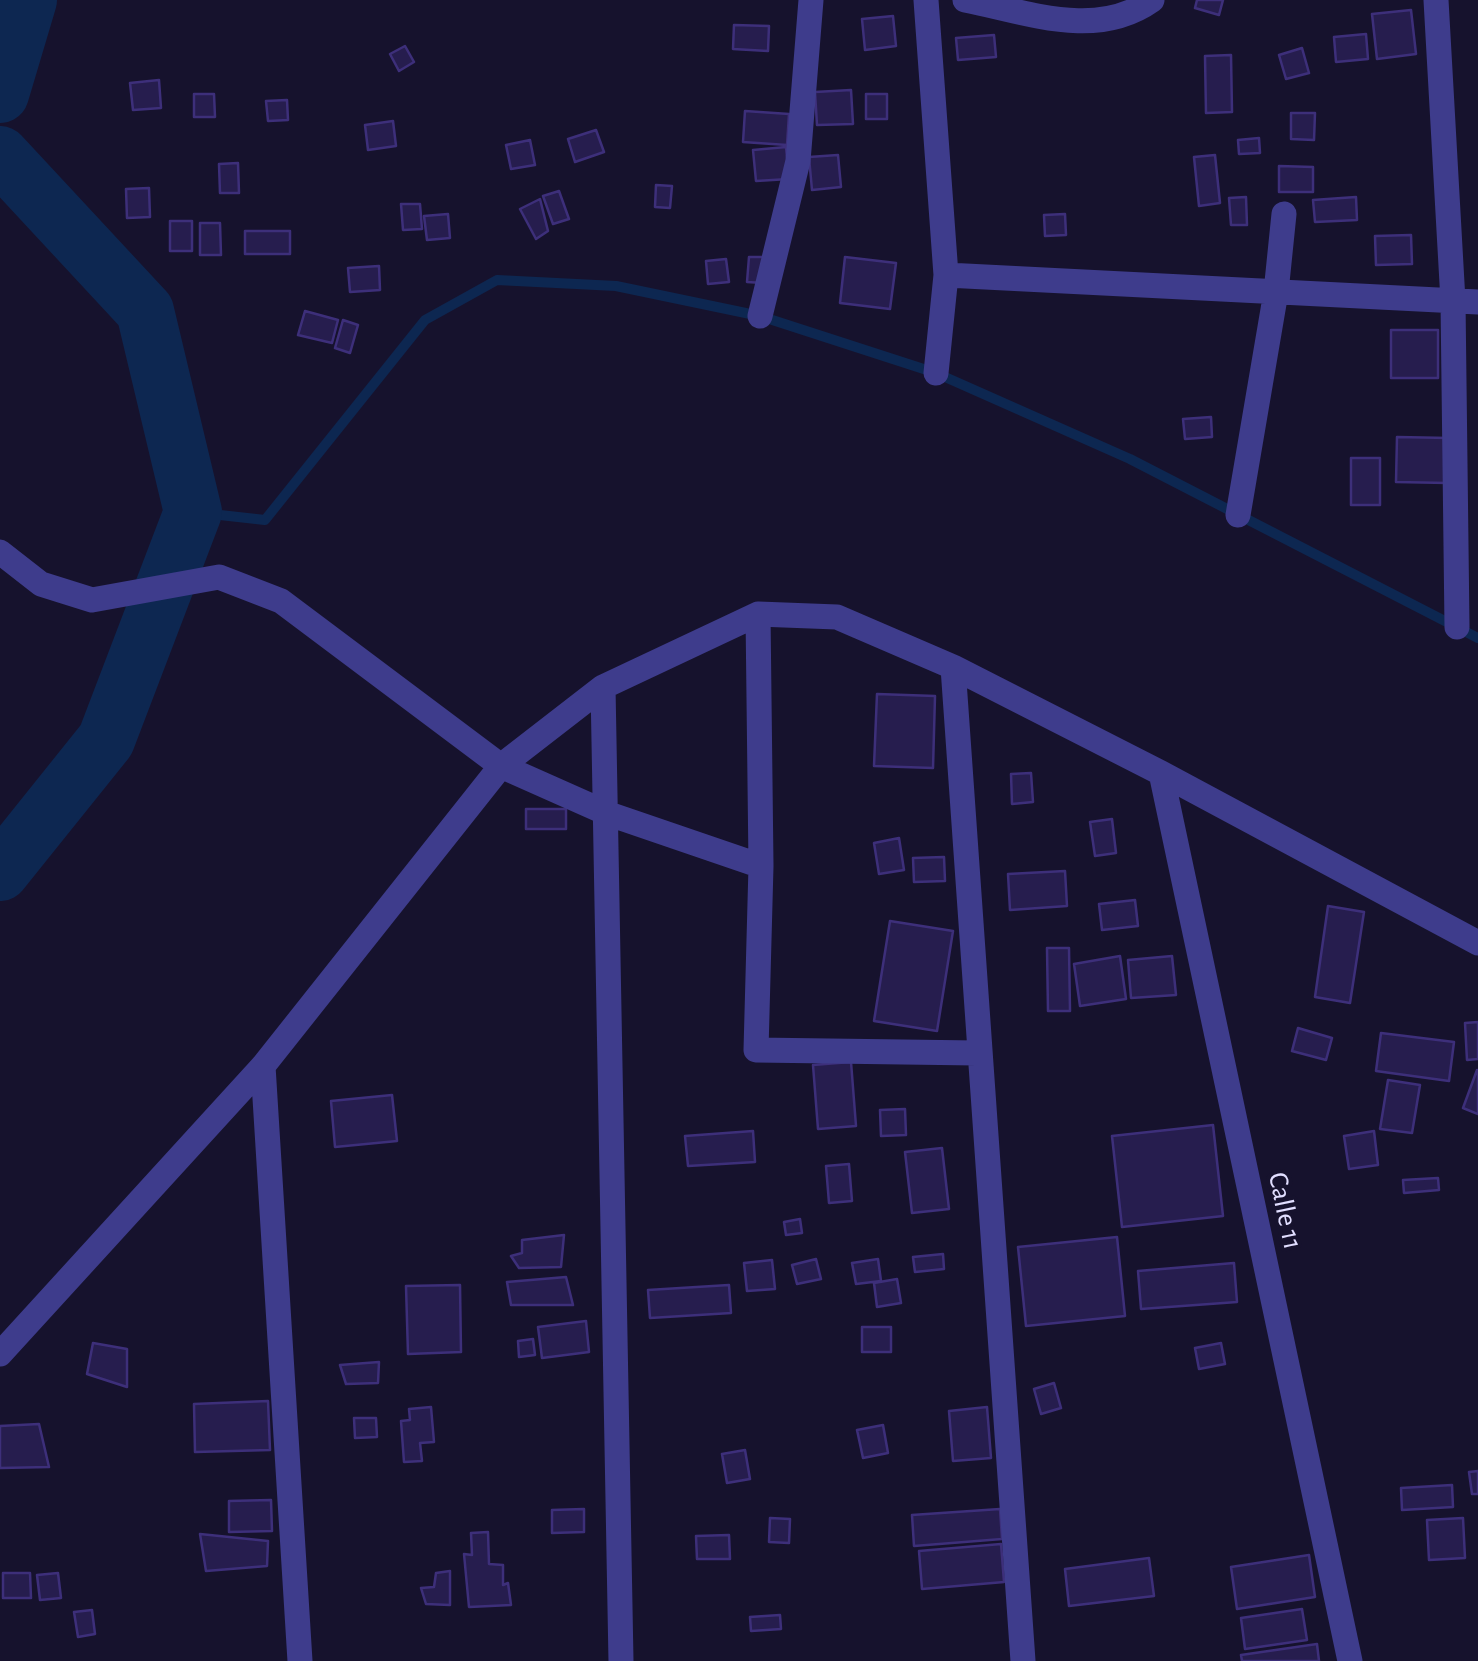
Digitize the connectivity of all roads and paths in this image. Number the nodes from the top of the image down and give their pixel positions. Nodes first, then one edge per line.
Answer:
1 (810, 0) edge
2 (926, 0) edge
3 (966, 0) edge
4 (1152, 0) edge
5 (1436, 0) edge
6 (1284, 214) dead end
7 (946, 274) junction
8 (1276, 292) junction
9 (1466, 301) edge
10 (760, 316) dead end
11 (936, 374) dead end
12 (1238, 515) dead end
13 (0, 552) edge
14 (758, 614) junction
15 (1457, 627) dead end
16 (953, 667) junction
17 (603, 687) junction
18 (501, 766) junction
19 (1161, 772) junction
20 (609, 814) junction
21 (761, 866) junction
22 (1478, 944) edge
23 (977, 1053) junction
24 (264, 1066) junction
25 (0, 1354) edge
26 (300, 1661) edge
27 (620, 1661) edge
28 (1023, 1661) edge
29 (1350, 1661) edge

1 - 10 street
2 - 7 street
3 - 4 street
5 - 9 street
6 - 8 street
7 - 8 street
7 - 11 street
8 - 9 street
8 - 12 street
9 - 15 street
13 - 18 street
14 - 16 street
14 - 17 street
14 - 21 street
16 - 19 street
16 - 23 street
17 - 18 street
17 - 20 street
18 - 20 street
18 - 24 street
19 - 22 street
19 - 29 street, Calle 11
20 - 21 street
20 - 27 street
21 - 23 street
23 - 28 street
24 - 25 street
24 - 26 street

